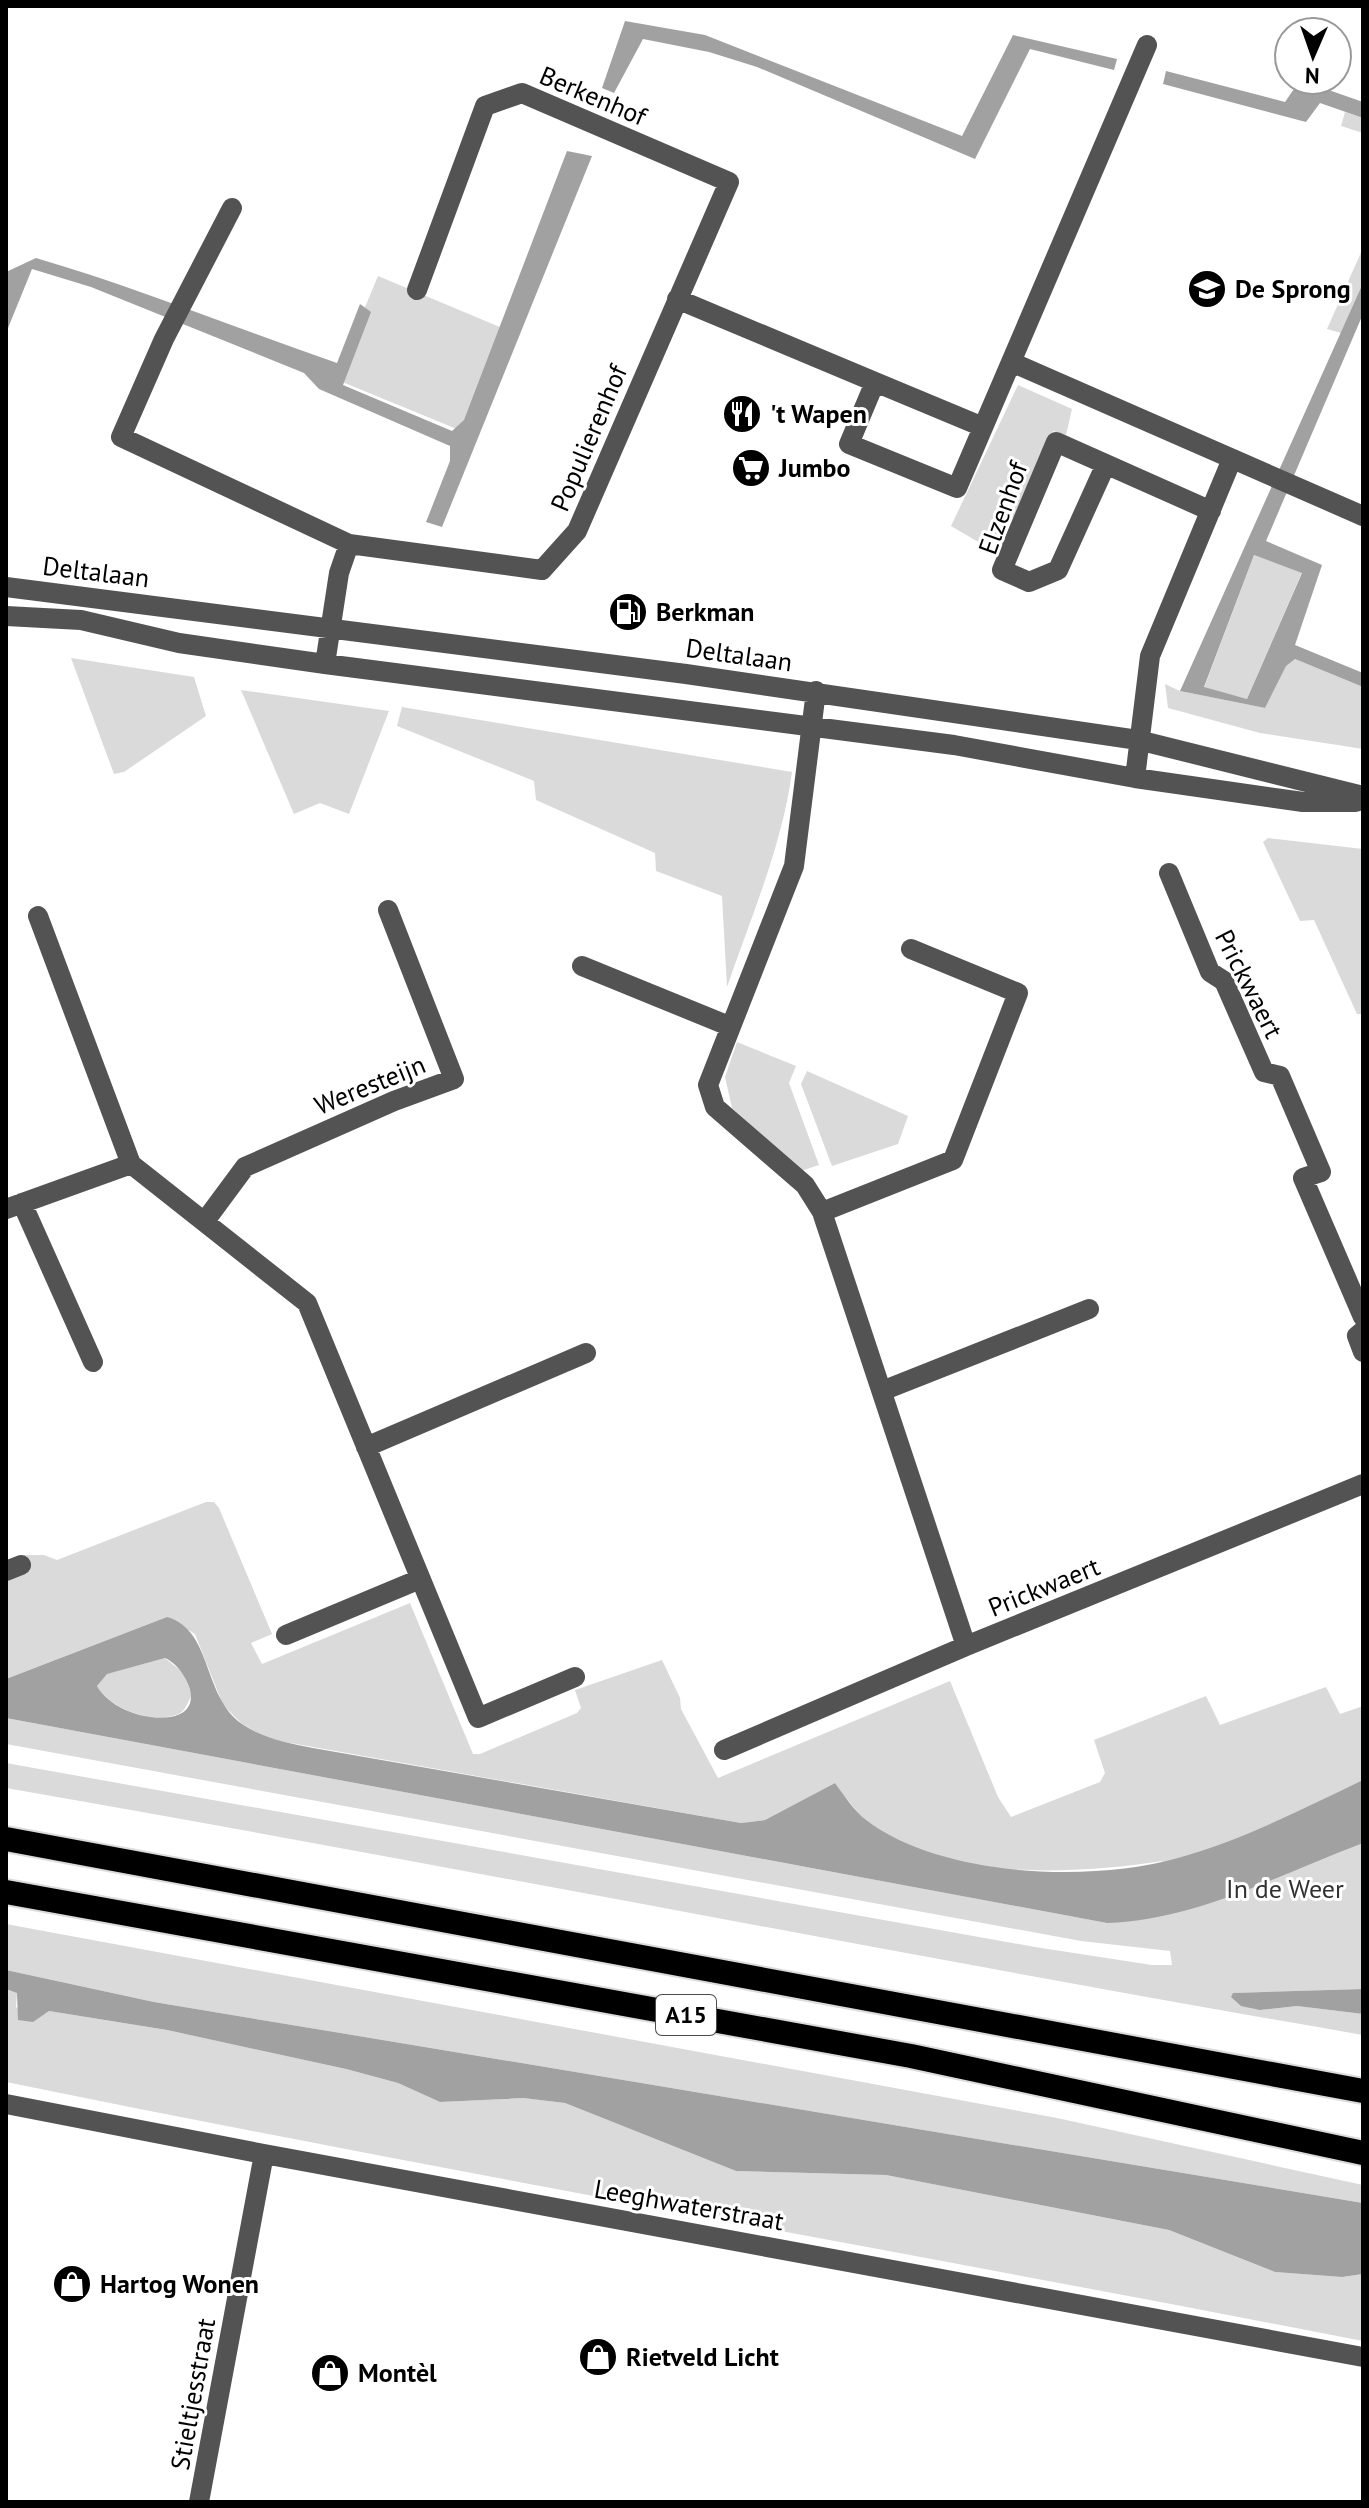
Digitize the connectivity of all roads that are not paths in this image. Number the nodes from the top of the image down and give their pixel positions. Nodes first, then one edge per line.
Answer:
1 (1147, 45) dead end
2 (729, 182) joint
3 (232, 208) dead end
4 (417, 290) dead end
5 (677, 299) junction
6 (1011, 362) junction
7 (875, 382) junction
8 (983, 427) junction
9 (1232, 459) junction
10 (1106, 464) junction
11 (1211, 511) junction
12 (1363, 516) edge
13 (349, 544) junction
14 (6, 587) edge
15 (6, 616) edge
16 (331, 627) junction
17 (325, 664) junction
18 (816, 691) junction
19 (812, 727) junction
20 (1138, 740) junction
21 (1135, 778) junction
22 (1363, 796) edge
23 (1363, 802) edge
24 (1169, 873) dead end
25 (388, 910) dead end
26 (38, 916) dead end
27 (911, 949) dead end
28 (582, 966) dead end
29 (729, 1026) junction
30 (131, 1164) junction
31 (14, 1206) edge
32 (822, 1212) junction
33 (205, 1221) junction
34 (1089, 1309) dead end
35 (1363, 1317) edge
36 (1363, 1331) edge
37 (1363, 1352) edge
38 (586, 1353) dead end
39 (93, 1362) dead end
40 (882, 1391) junction
41 (366, 1447) junction
42 (1363, 1484) edge
43 (420, 1579) junction
44 (286, 1635) dead end
45 (966, 1646) junction
46 (575, 1677) dead end
47 (724, 1750) dead end
48 (6, 1839) edge
49 (6, 1892) edge
50 (1363, 2091) edge
51 (6, 2104) edge
52 (1363, 2153) edge
53 (264, 2154) junction
54 (1363, 2357) edge
55 (199, 2502) edge

1 - 6 street, Elzenhof
2 - 4 street, Berkenhof
2 - 5 street, Populierenhof
3 - 13 street, Populierenhof
5 - 7 street, Elzenhof
5 - 13 street, Populierenhof
6 - 8 street, Elzenhof
6 - 9 street
7 - 8 street, Elzenhof
7 - 8 street, Elzenhof
9 - 11 street
9 - 12 street
10 - 10 street, Elzenhof
10 - 11 street, Elzenhof
11 - 20 street
13 - 16 street
14 - 16 street, Deltalaan
15 - 17 street, Deltalaan
16 - 17 street
16 - 18 street, Deltalaan
17 - 19 street, Deltalaan
18 - 19 street, Prickwaert
18 - 20 street, Deltalaan
19 - 21 street, Deltalaan
19 - 29 street, Prickwaert
20 - 21 street
20 - 22 street, Deltalaan
21 - 23 street, Deltalaan
24 - 35 street, Prickwaert
25 - 33 street, Weresteijn
26 - 30 street
27 - 32 street
28 - 29 street
29 - 32 street, Prickwaert
30 - 31 street
30 - 33 street
31 - 39 street
32 - 40 street, Prickwaert
33 - 41 street
34 - 40 street
36 - 37 street
38 - 41 street
40 - 45 street, Prickwaert
41 - 43 street
42 - 45 street, Prickwaert
43 - 44 street
43 - 46 street
45 - 47 street, Prickwaert
48 - 50 highway, A15
49 - 52 highway, A15
51 - 53 street, Leeghwaterstraat
53 - 54 street, Leeghwaterstraat
53 - 55 street, Stieltjesstraat

